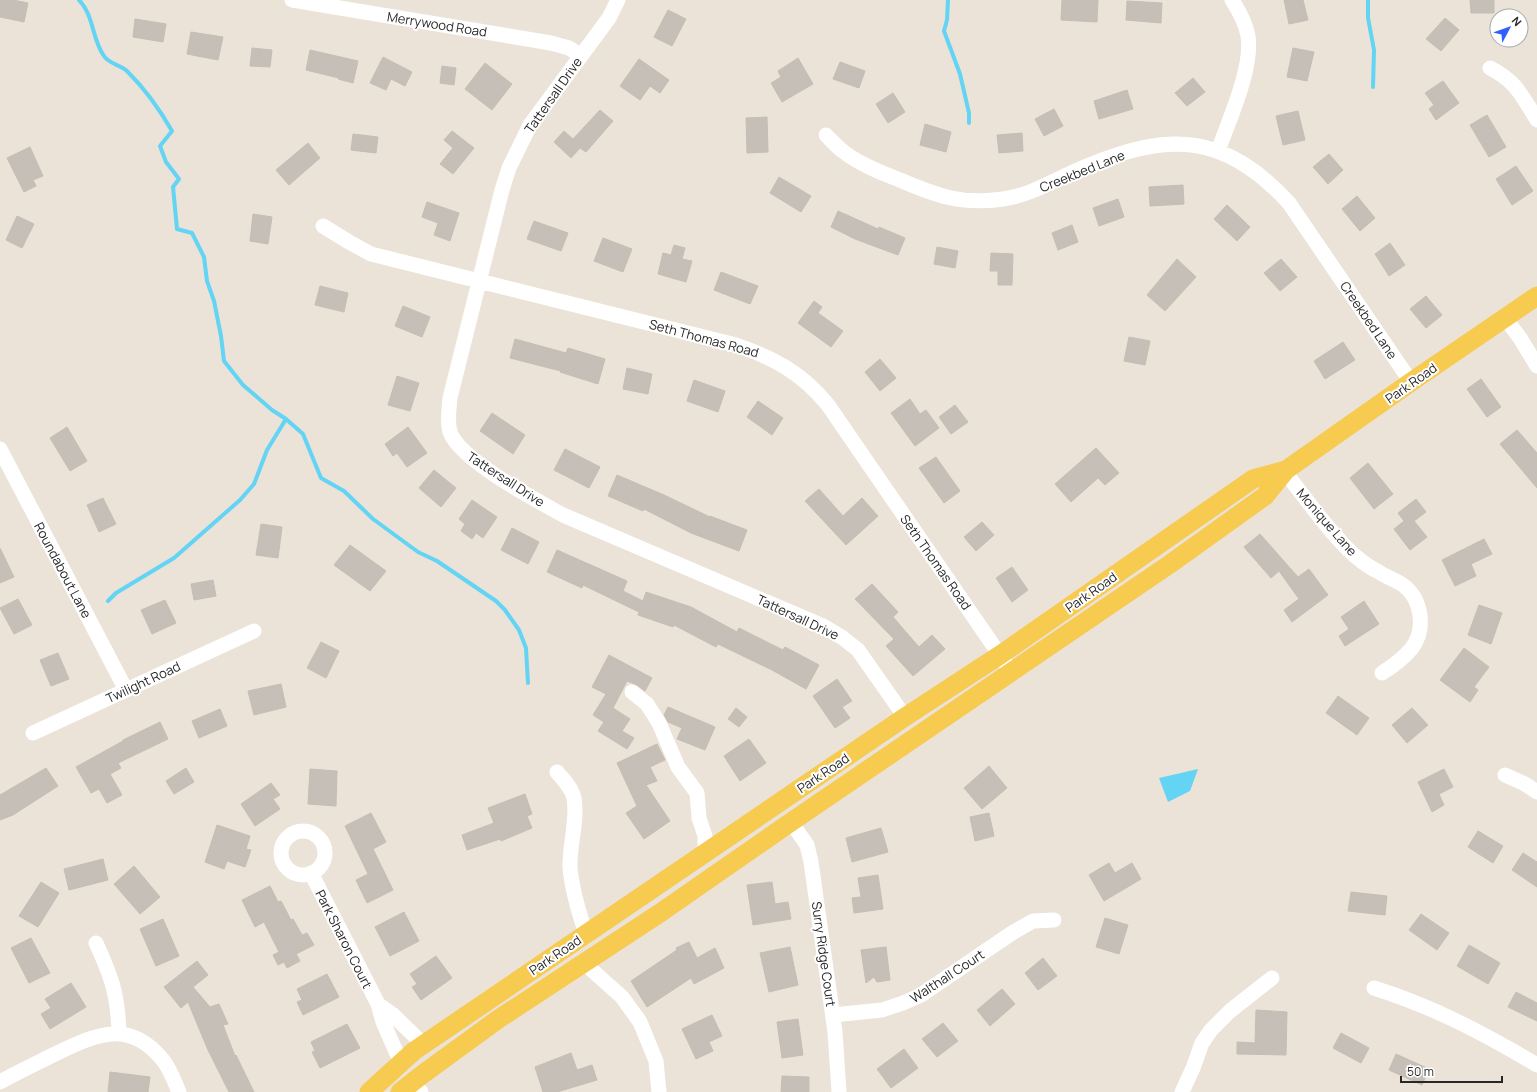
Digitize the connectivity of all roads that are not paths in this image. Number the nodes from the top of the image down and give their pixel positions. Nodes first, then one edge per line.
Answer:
1 (292, 0) edge
2 (618, 0) edge
3 (1232, 0) edge
4 (581, 56) junction
5 (1490, 68) dead end
6 (1537, 120) edge
7 (826, 135) dead end
8 (1218, 151) junction
9 (324, 226) dead end
10 (479, 281) junction
11 (1537, 296) edge
12 (1505, 318) junction
13 (1537, 366) edge
14 (1411, 382) junction
15 (0, 449) edge
16 (1286, 470) junction
17 (254, 631) dead end
18 (1000, 655) junction
19 (1012, 673) junction
20 (1382, 673) dead end
21 (126, 690) junction
22 (632, 692) dead end
23 (906, 717) junction
24 (33, 733) dead end
25 (557, 772) dead end
26 (1505, 775) dead end
27 (1537, 792) edge
28 (791, 822) junction
29 (706, 853) junction
30 (311, 873) dead end
31 (1054, 920) dead end
32 (586, 934) junction
33 (96, 944) dead end
34 (584, 963) junction
35 (1272, 978) dead end
36 (1374, 988) dead end
37 (378, 1004) junction
38 (833, 1015) junction
39 (119, 1034) junction
40 (424, 1045) junction
41 (401, 1063) junction
42 (1537, 1065) edge
43 (0, 1082) edge
44 (411, 1089) edge
45 (179, 1092) edge
46 (369, 1092) edge
47 (659, 1092) edge
48 (839, 1092) edge
49 (1182, 1092) edge

1 - 4 street, Merrywood Road
2 - 4 street, Tattersall Drive
3 - 8 street
4 - 10 street, Tattersall Drive
5 - 6 street
7 - 8 street, Creekbed Lane
8 - 14 street, Creekbed Lane
9 - 10 street, Seth Thomas Road
10 - 18 street, Seth Thomas Road
10 - 23 street, Tattersall Drive
11 - 12 main road, Park Road
12 - 13 street
12 - 14 main road, Park Road
14 - 16 main road, Park Road
15 - 21 street, Roundabout Lane
16 - 18 main road, Park Road
16 - 19 main road, Park Road
16 - 20 street, Monique Lane
17 - 21 street, Twilight Road
18 - 19 street, Seth Thomas Road
18 - 23 main road, Park Road
19 - 28 main road, Park Road
21 - 24 street, Twilight Road
22 - 29 street
23 - 29 main road, Park Road
25 - 32 street
26 - 27 street
28 - 34 main road, Park Road
28 - 38 street, Surry Ridge Court
29 - 32 main road, Park Road
30 - 37 street, Park Sharon Court
31 - 38 street, Walthall Court
32 - 40 main road, Park Road
33 - 39 street
34 - 44 main road, Park Road
34 - 47 street
35 - 49 street
36 - 42 street
37 - 40 street, Park Sharon Court
37 - 41 street, Park Sharon Court
38 - 48 street, Surry Ridge Court
39 - 43 street
39 - 45 street
40 - 41 main road, Park Road
41 - 46 main road, Park Road

